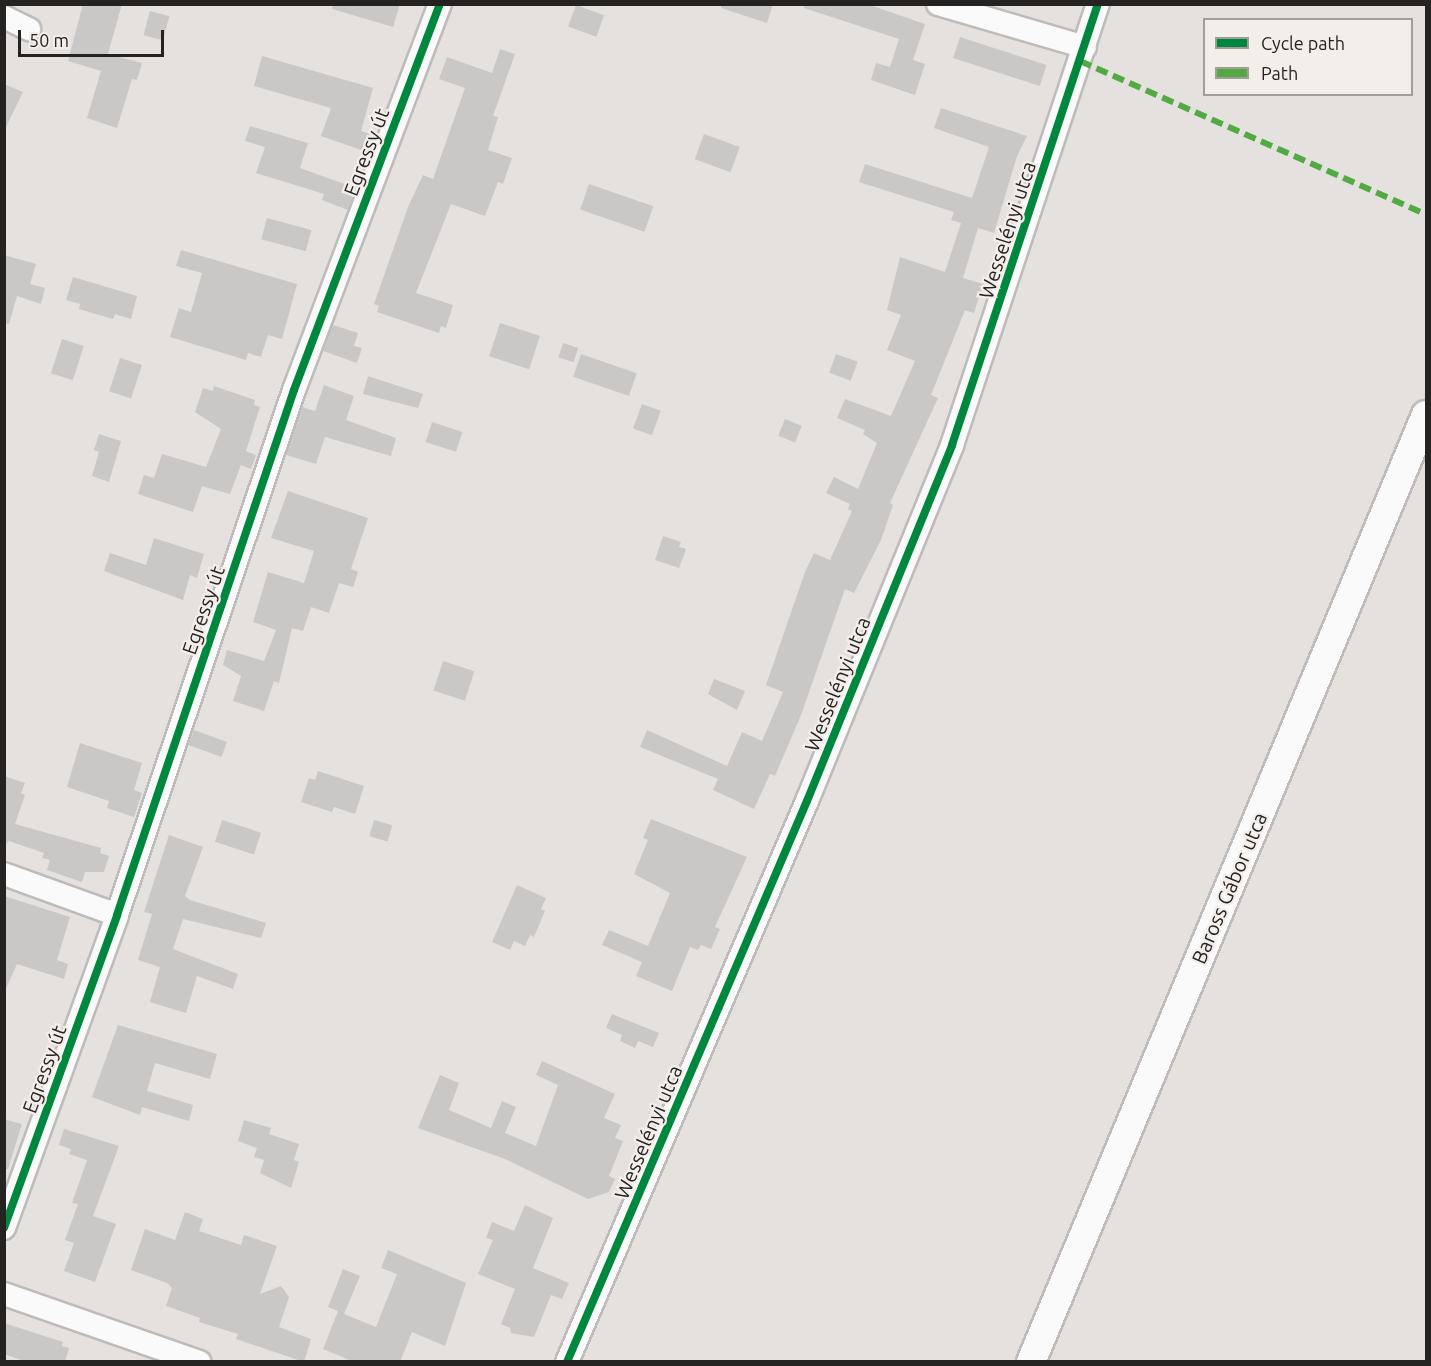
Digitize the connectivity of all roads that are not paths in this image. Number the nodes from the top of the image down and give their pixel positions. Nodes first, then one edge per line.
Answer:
1 (440, 4) edge
2 (938, 4) edge
3 (1098, 4) edge
4 (4, 17) edge
5 (29, 29) dead end
6 (1085, 46) junction
7 (1426, 415) edge
8 (4, 874) edge
9 (117, 915) junction
10 (4, 1228) edge
11 (4, 1294) edge
12 (199, 1362) edge
13 (567, 1362) edge
14 (1031, 1362) edge

1 - 9 street, Egressy út
2 - 6 street
3 - 6 street, Wesselényi utca
4 - 5 street
6 - 13 street, Wesselényi utca
7 - 14 street, Baross Gábor utca
8 - 9 street
9 - 10 street, Egressy út
11 - 12 street

